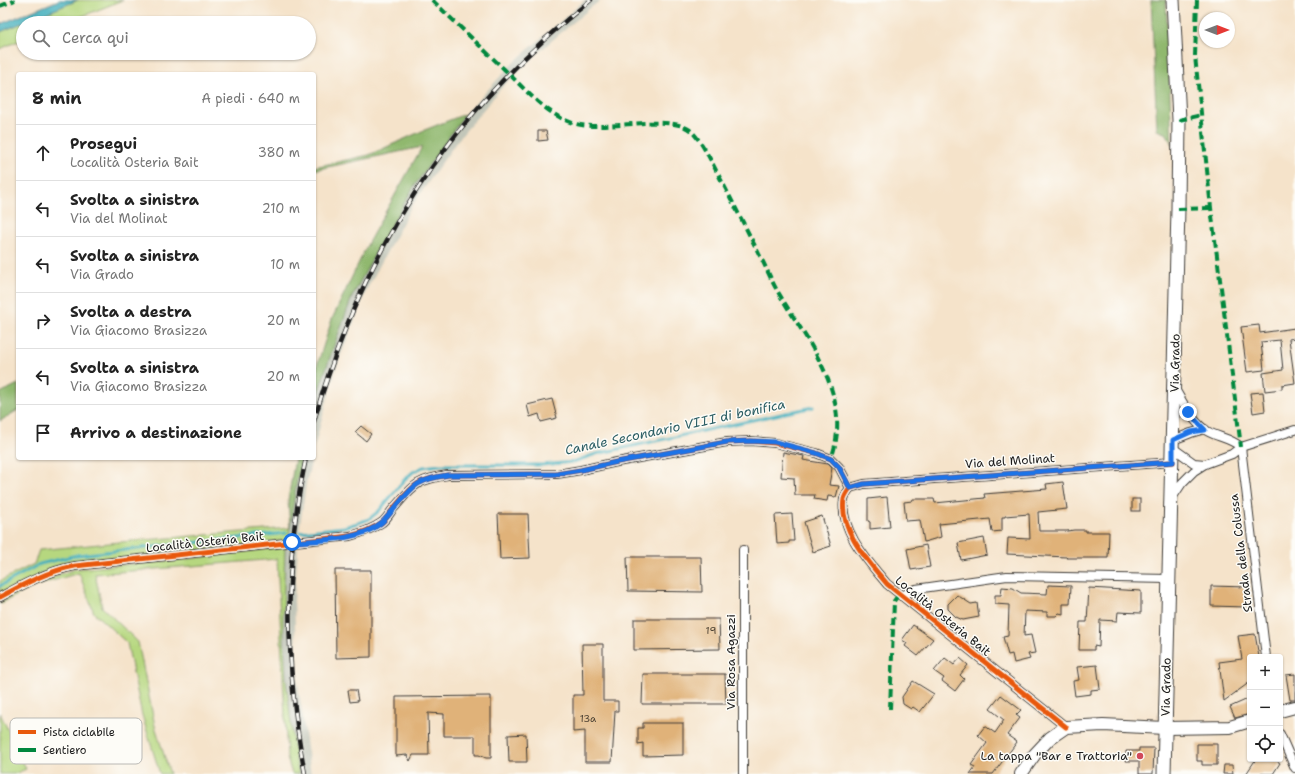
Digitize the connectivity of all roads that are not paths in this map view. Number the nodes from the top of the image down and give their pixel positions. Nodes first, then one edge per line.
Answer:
1 (1173, 0) edge
2 (1174, 389) junction
3 (1205, 430) junction
4 (1295, 430) edge
5 (1173, 444) junction
6 (1241, 447) junction
7 (1173, 462) junction
8 (1205, 464) junction
9 (850, 488) junction
10 (1172, 499) junction
11 (743, 550) dead end
12 (1169, 579) junction
13 (901, 596) junction
14 (0, 597) edge
15 (1266, 654) edge
16 (1295, 707) edge
17 (1283, 710) edge
18 (1247, 722) edge
19 (1066, 727) junction
20 (1165, 728) junction
21 (1283, 741) edge
22 (1295, 768) edge
23 (743, 774) edge
24 (1021, 774) edge
25 (1164, 774) edge

1 - 2 main road, Via Grado
2 - 3 street
2 - 5 main road, Via Grado
3 - 5 street
3 - 6 street
4 - 6 street
5 - 7 main road, Via Grado
5 - 8 street
6 - 8 street
6 - 15 street, Strada della Colussa
7 - 9 street, Via del Molinat
7 - 10 main road, Via Grado
8 - 10 street
9 - 13 street, Località Osteria Bait
9 - 14 street, Località Osteria Bait
10 - 12 main road, Via Grado
11 - 23 street, Via Rosa Agazzi
12 - 13 street
12 - 20 main road, Via Grado
13 - 19 street, Località Osteria Bait
16 - 17 street
18 - 20 street
19 - 20 street
19 - 24 street
20 - 25 main road, Via Grado
21 - 22 street

